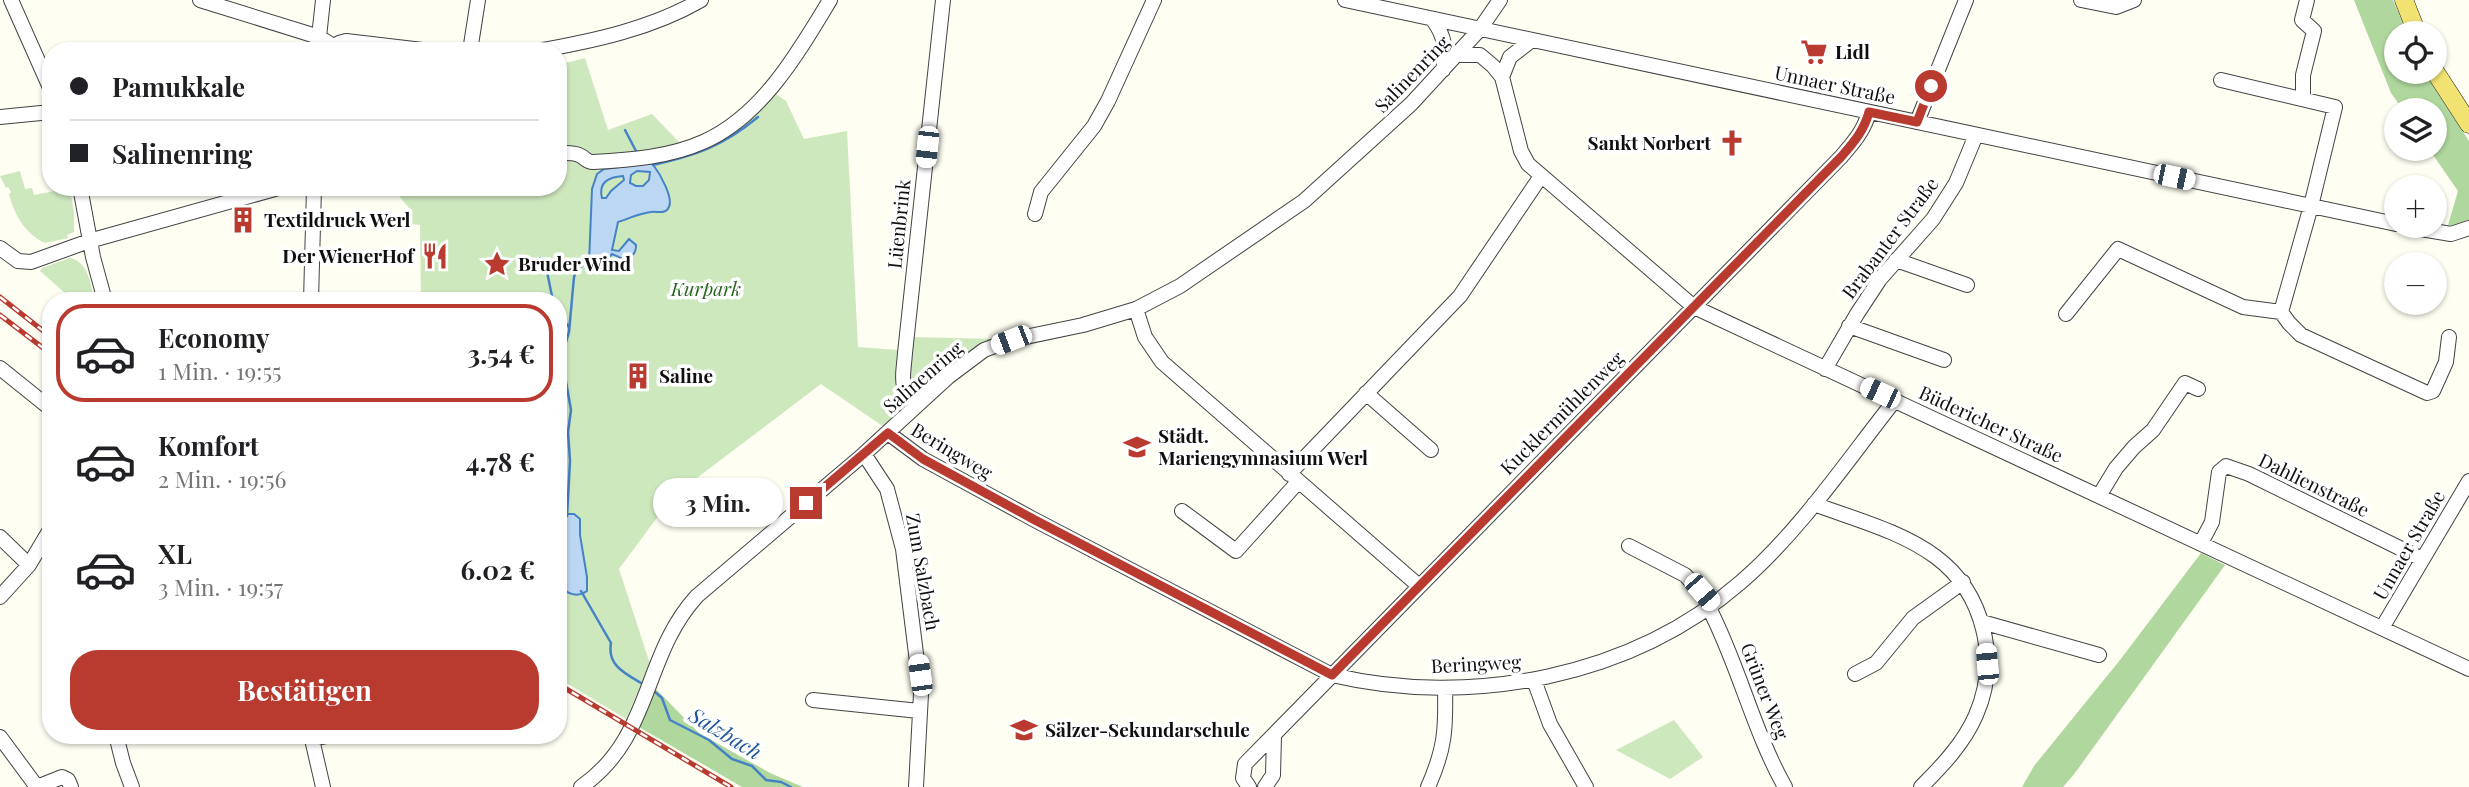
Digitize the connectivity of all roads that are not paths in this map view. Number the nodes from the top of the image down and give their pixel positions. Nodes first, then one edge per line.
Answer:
1 (11, 0) edge
2 (200, 0) edge
3 (323, 0) edge
4 (478, 0) edge
5 (701, 0) edge
6 (830, 0) edge
7 (943, 0) edge
8 (1154, 0) edge
9 (1345, 0) edge
10 (1500, 0) edge
11 (1966, 0) edge
12 (2081, 0) edge
13 (2134, 0) edge
14 (2307, 0) edge
15 (2404, 0) edge
16 (1433, 20) junction
17 (2412, 21) edge
18 (1480, 29) junction
19 (318, 37) junction
20 (1532, 40) junction
21 (323, 42) edge
22 (471, 42) edge
23 (567, 46) edge
24 (1458, 55) junction
25 (42, 70) edge
26 (1443, 70) junction
27 (1502, 77) junction
28 (2221, 80) dead end
29 (2443, 84) edge
30 (2303, 98) junction
31 (1869, 112) junction
32 (42, 113) edge
33 (0, 117) edge
34 (1917, 122) junction
35 (2469, 124) edge
36 (1976, 135) junction
37 (567, 153) edge
38 (1541, 176) junction
39 (82, 196) edge
40 (250, 196) edge
41 (314, 196) edge
42 (2311, 206) junction
43 (1035, 215) dead end
44 (2384, 221) edge
45 (2466, 232) edge
46 (2447, 233) edge
47 (89, 241) junction
48 (0, 248) edge
49 (1896, 260) junction
50 (1967, 285) dead end
51 (103, 292) edge
52 (311, 292) edge
53 (1694, 307) junction
54 (1136, 309) junction
55 (2281, 312) junction
56 (2066, 314) dead end
57 (1849, 326) junction
58 (2449, 337) dead end
59 (1944, 360) dead end
60 (0, 368) edge
61 (1825, 369) junction
62 (2198, 389) dead end
63 (1366, 393) junction
64 (1895, 400) junction
65 (42, 402) edge
66 (917, 405) junction
67 (888, 433) junction
68 (1431, 450) dead end
69 (864, 454) junction
70 (1294, 478) junction
71 (2469, 481) edge
72 (2099, 496) junction
73 (1814, 504) junction
74 (1182, 511) dead end
75 (0, 537) edge
76 (2201, 543) junction
77 (42, 544) edge
78 (1629, 546) dead end
79 (2422, 559) junction
80 (30, 565) junction
81 (1963, 582) junction
82 (1419, 586) junction
83 (0, 597) edge
84 (1711, 606) junction
85 (1982, 622) junction
86 (2382, 628) junction
87 (2099, 655) dead end
88 (2469, 669) edge
89 (1855, 674) dead end
90 (1332, 675) junction
91 (1534, 680) junction
92 (1445, 688) junction
93 (813, 700) dead end
94 (919, 711) junction
95 (1274, 736) junction
96 (0, 737) edge
97 (118, 744) edge
98 (313, 744) edge
99 (37, 787) edge
100 (71, 787) edge
101 (132, 787) edge
102 (323, 787) edge
103 (581, 787) edge
104 (915, 787) edge
105 (1249, 787) edge
106 (1265, 787) edge
107 (1428, 787) edge
108 (1586, 787) edge
109 (1785, 787) edge
110 (1921, 787) edge

1 - 25 street
2 - 19 street
3 - 19 street
4 - 22 street
5 - 23 street
6 - 37 street
7 - 66 street, Lüenbrink
8 - 43 street
9 - 16 street, Unnaer Straße
10 - 18 street, Salinenring
11 - 34 street
12 - 13 street
14 - 30 street
15 - 17 main road
16 - 18 street, Unnaer Straße
16 - 26 street
18 - 20 street, Unnaer Straße
18 - 24 street, Salinenring
19 - 21 street
20 - 27 street
20 - 31 street, Unnaer Straße
24 - 26 street, Salinenring
24 - 27 street
26 - 54 street, Salinenring
27 - 38 street, Büdericher Straße
28 - 30 street
29 - 35 main road
30 - 42 street
31 - 34 street, Unnaer Straße
31 - 53 street, Kucklermühlenweg
32 - 33 street
34 - 36 street, Unnaer Straße
36 - 42 street, Unnaer Straße
36 - 49 street, Brabanter Straße
38 - 53 street, Büdericher Straße
38 - 63 street
39 - 47 street
40 - 47 street
41 - 52 street
42 - 44 street, Unnaer Straße
42 - 55 street
45 - 46 street
47 - 48 street
47 - 51 street
49 - 50 street
49 - 57 street, Brabanter Straße
53 - 61 street, Büdericher Straße
53 - 82 street, Kucklermühlenweg
54 - 66 street, Salinenring
54 - 70 street
55 - 56 street
55 - 58 street
57 - 59 street, Brabanter Straße
57 - 61 street, Brabanter Straße
60 - 65 street
61 - 64 street, Büdericher Straße
62 - 72 street
63 - 68 street
63 - 70 street
64 - 72 street, Büdericher Straße
64 - 73 street, Beringweg
66 - 67 street, Salinenring
67 - 69 street, Salinenring
67 - 90 street, Beringweg
69 - 94 street, Zum Salzbach
69 - 103 street, Salinenring
70 - 74 street
70 - 82 street
71 - 79 street, Unnaer Straße
72 - 76 street, Büdericher Straße
73 - 81 street
73 - 84 street, Beringweg
75 - 80 street
76 - 79 street, Dahlienstraße
76 - 86 street, Büdericher Straße
77 - 80 street
78 - 84 street, Grüner Weg
79 - 86 street, Unnaer Straße
80 - 83 street
81 - 85 street
81 - 89 street
82 - 90 street, Kucklermühlenweg
84 - 91 street, Beringweg
84 - 109 street, Grüner Weg
85 - 87 street
85 - 110 street
86 - 88 street, Büdericher Straße
90 - 92 street, Beringweg
90 - 95 street, Kucklermühlenweg
91 - 92 street, Beringweg
91 - 108 street
92 - 107 street
93 - 94 street
94 - 104 street, Zum Salzbach
95 - 105 street, Kucklermühlenweg
95 - 106 street
96 - 99 street
97 - 101 street
98 - 102 street
99 - 100 street

